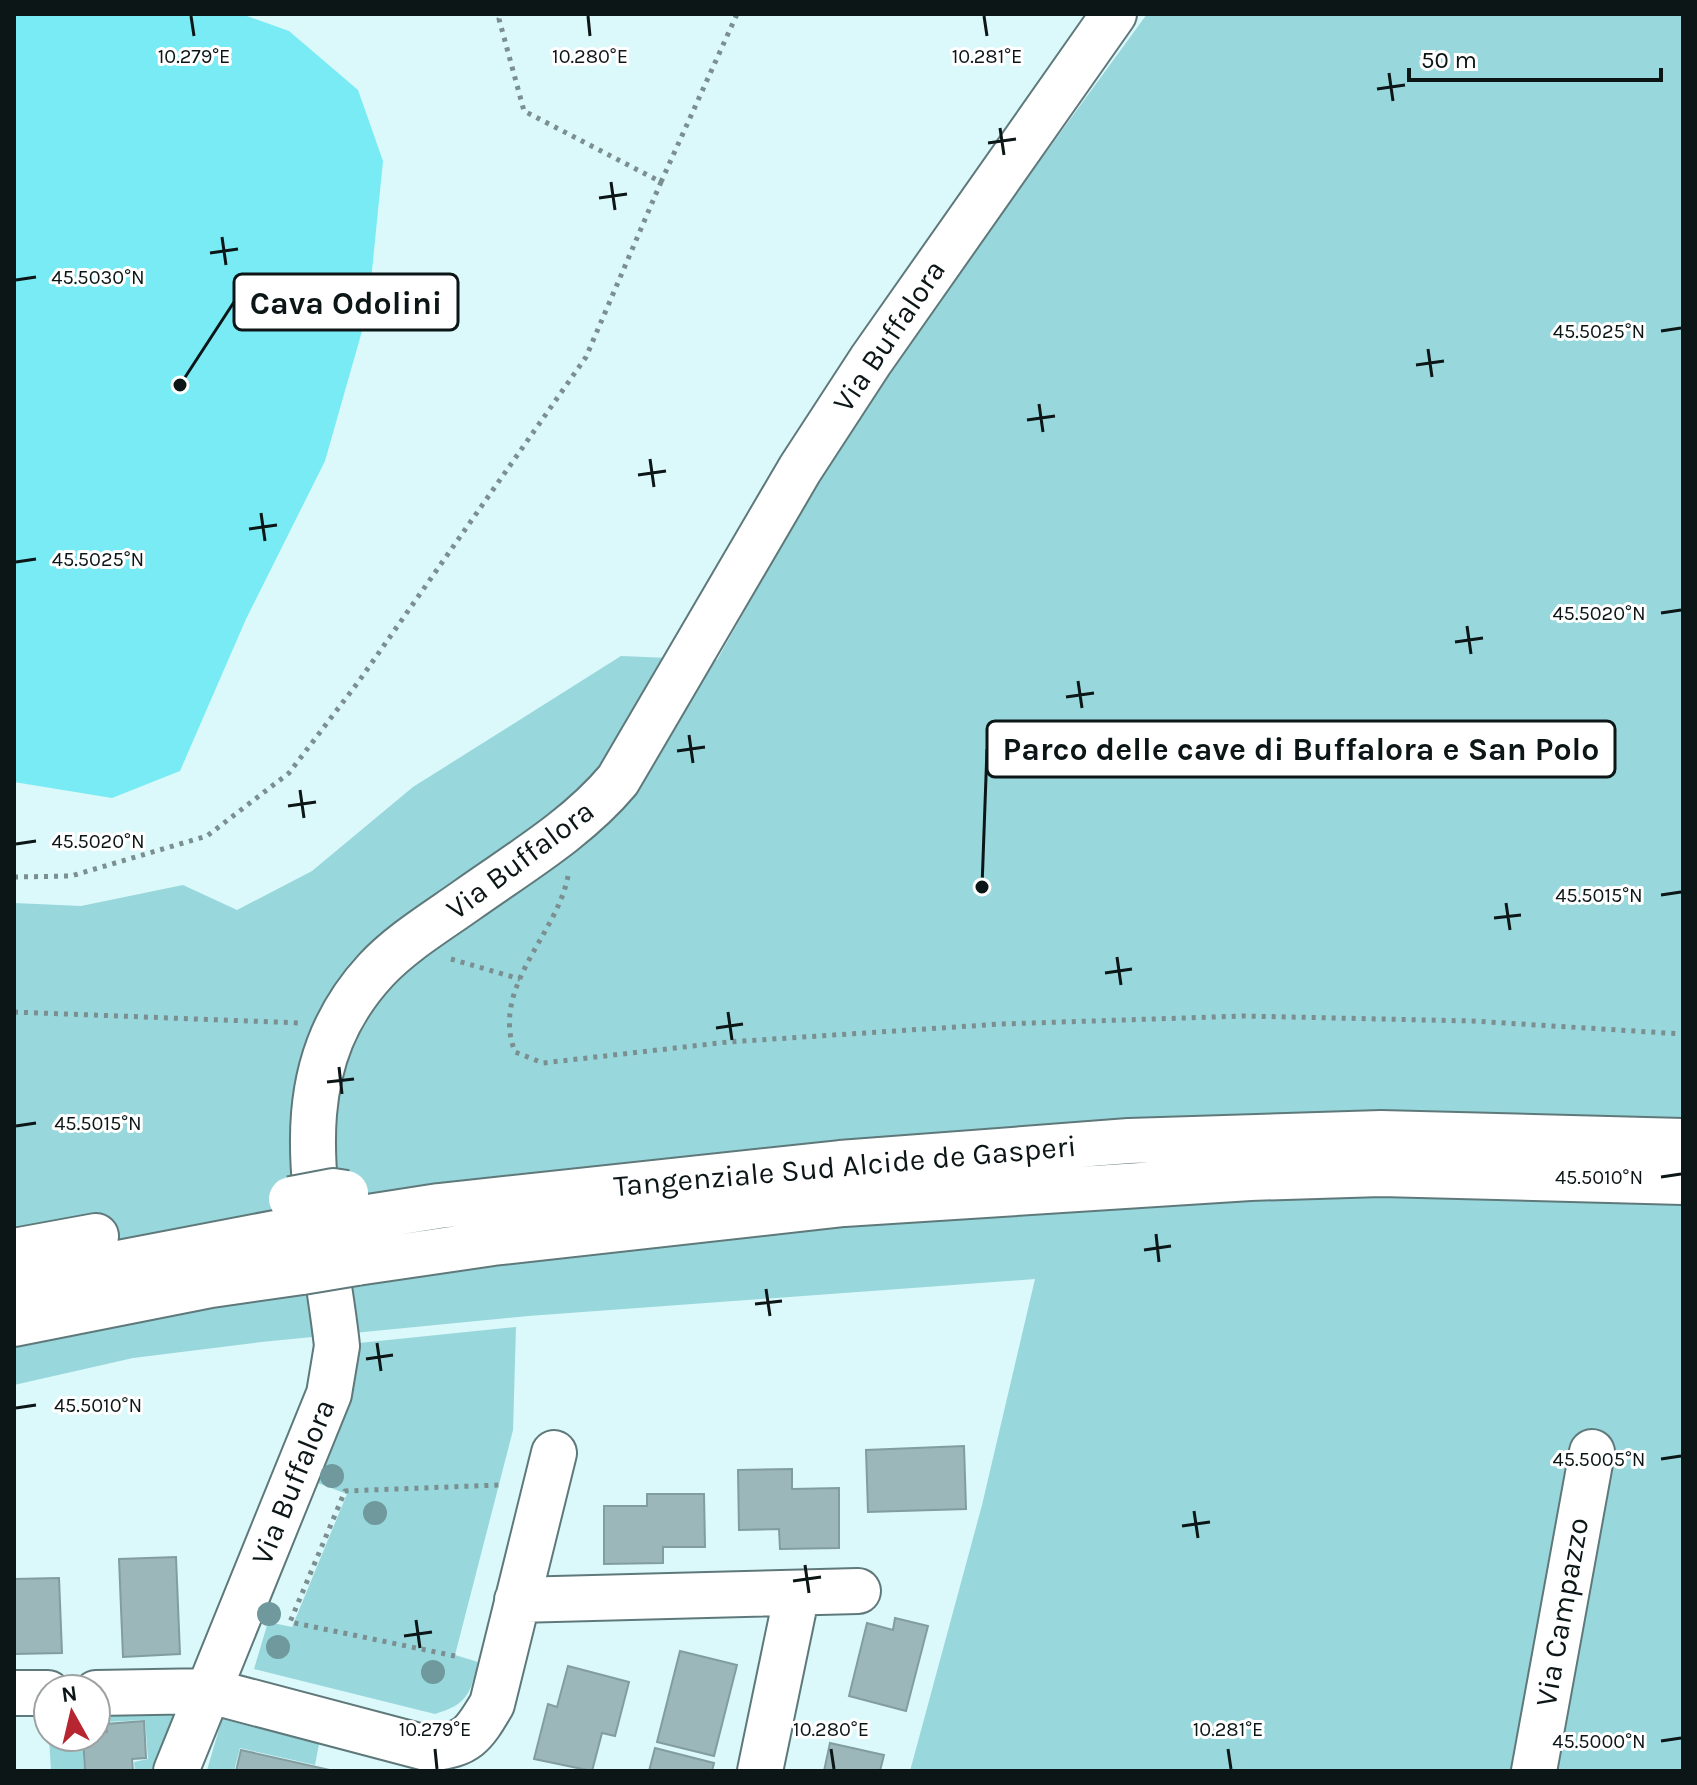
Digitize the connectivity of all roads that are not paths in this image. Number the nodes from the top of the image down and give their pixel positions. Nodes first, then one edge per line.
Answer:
1 (1114, 14) edge
2 (1683, 1141) edge
3 (1683, 1182) edge
4 (293, 1214) junction
5 (14, 1251) edge
6 (14, 1283) edge
7 (211, 1285) junction
8 (14, 1324) edge
9 (14, 1350) edge
10 (1592, 1452) dead end
11 (554, 1453) dead end
12 (858, 1591) dead end
13 (797, 1593) junction
14 (517, 1600) junction
15 (210, 1691) junction
16 (112, 1693) edge
17 (176, 1771) edge
18 (760, 1771) edge
19 (1534, 1771) edge

1 - 15 main road, Via Buffalora
2 - 4 main road, Tangenziale Sud Alcide de Gasperi, bridge
3 - 7 main road, Tangenziale Sud Alcide de Gasperi, bridge
4 - 5 main road
4 - 6 main road, Tangenziale Sud Alcide de Gasperi
7 - 8 main road, Tangenziale Sud Alcide de Gasperi
7 - 9 main road
10 - 19 main road, Via Campazzo
11 - 14 main road
12 - 13 main road
13 - 14 main road
13 - 18 main road
14 - 15 main road
15 - 16 main road
15 - 17 main road, Via Buffalora

